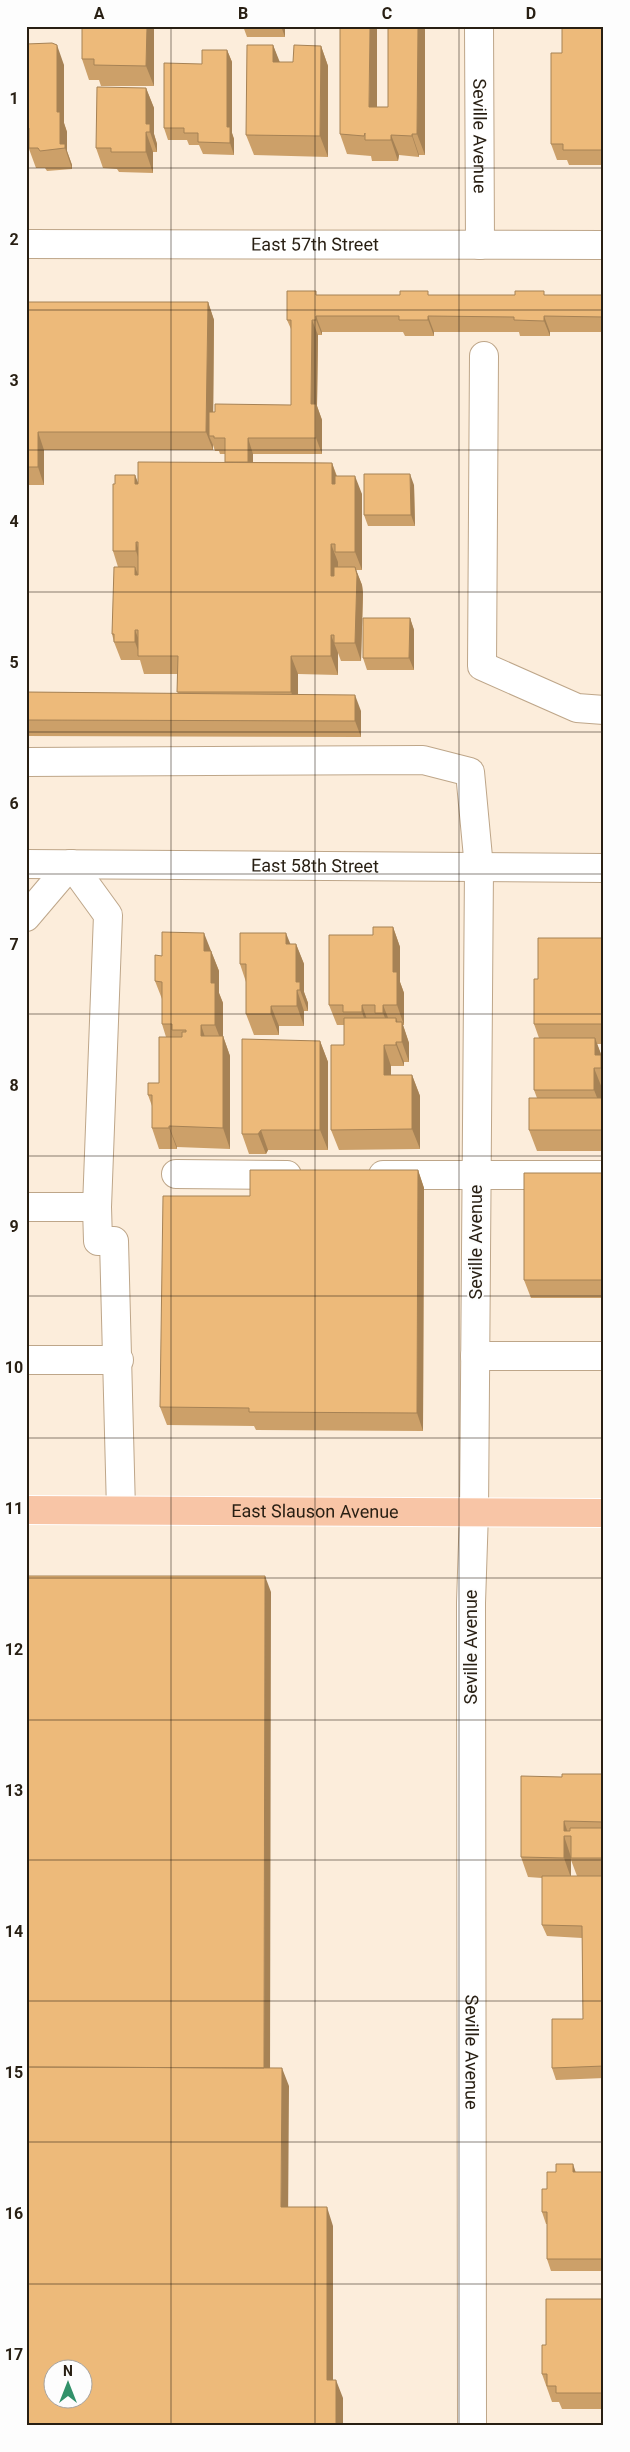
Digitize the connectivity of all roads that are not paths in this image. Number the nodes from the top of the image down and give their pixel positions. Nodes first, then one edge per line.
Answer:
1 (479, 26) edge
2 (26, 244) edge
3 (480, 245) junction
4 (604, 245) edge
5 (484, 356) dead end
6 (604, 710) edge
7 (26, 762) edge
8 (26, 864) edge
9 (71, 864) junction
10 (479, 868) junction
11 (604, 868) edge
12 (26, 917) edge
13 (176, 1174) dead end
14 (311, 1175) edge
15 (360, 1175) edge
16 (476, 1175) junction
17 (604, 1175) edge
18 (26, 1207) edge
19 (97, 1207) junction
20 (475, 1356) junction
21 (604, 1356) edge
22 (26, 1360) edge
23 (119, 1360) junction
24 (26, 1510) edge
25 (121, 1510) junction
26 (474, 1512) junction
27 (604, 1513) edge
28 (472, 2426) edge

1 - 3 street, Seville Avenue
2 - 3 street, East 57th Street
3 - 4 street, East 57th Street
5 - 6 street
7 - 10 street, Seville Avenue
8 - 9 street, East 58th Street
9 - 10 street, East 58th Street
9 - 12 street
9 - 19 street
10 - 11 street, East 58th Street
10 - 16 street, Seville Avenue
13 - 14 street
15 - 16 street
16 - 17 street
16 - 20 street, Seville Avenue
18 - 19 street
19 - 23 street
20 - 21 street
20 - 26 street, Seville Avenue
22 - 23 street
23 - 25 street
24 - 25 main road, East Slauson Avenue
25 - 26 main road, East Slauson Avenue
26 - 27 main road, East Slauson Avenue
26 - 28 street, Seville Avenue

